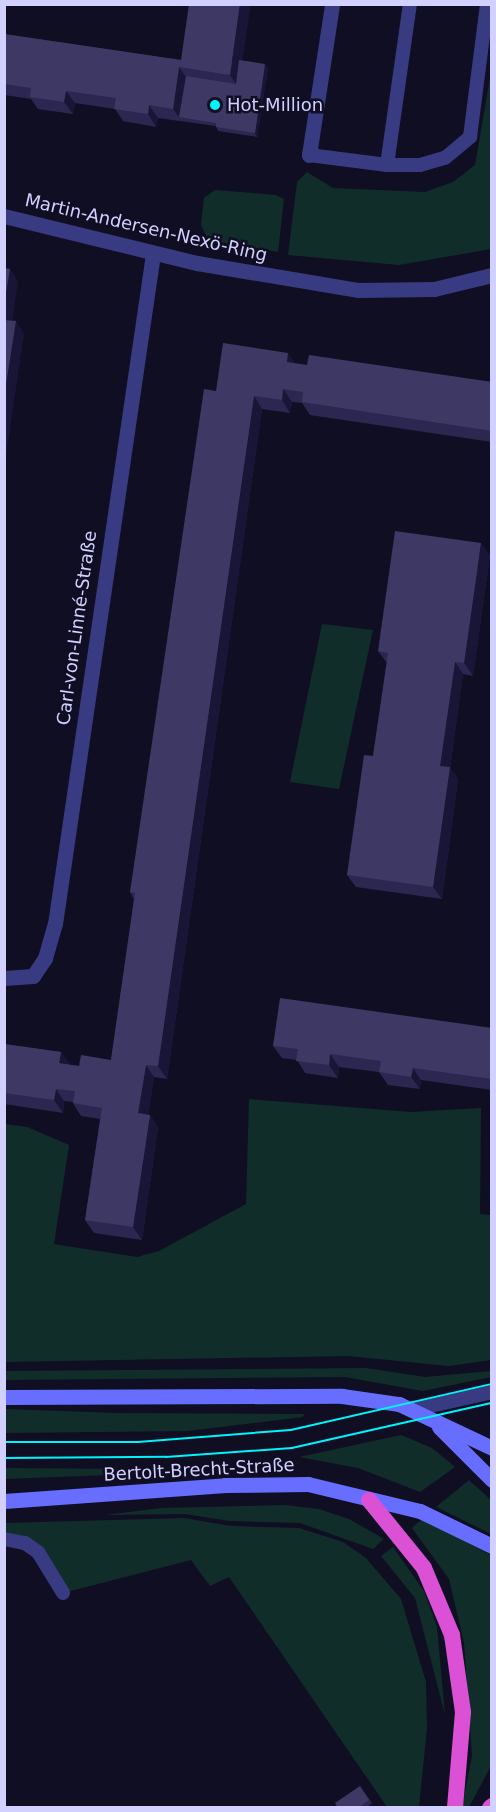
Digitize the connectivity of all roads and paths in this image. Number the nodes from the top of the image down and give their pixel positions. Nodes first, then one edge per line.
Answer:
1 (332, 4) edge
2 (410, 4) edge
3 (487, 4) edge
4 (309, 155) joint
5 (387, 165) junction
6 (4, 216) edge
7 (153, 254) junction
8 (492, 275) edge
9 (4, 978) edge
10 (492, 1392) edge
11 (4, 1397) edge
12 (412, 1410) junction
13 (435, 1422) junction
14 (492, 1448) edge
15 (492, 1480) edge
16 (369, 1500) junction
17 (4, 1501) edge
18 (4, 1539) edge
19 (492, 1546) edge
20 (63, 1593) dead end
21 (455, 1808) edge

1 - 4 street
2 - 5 lane
3 - 5 lane
4 - 5 lane
6 - 7 street, Martin-Andersen-Nexö-Ring
7 - 8 street, Martin-Andersen-Nexö-Ring
7 - 9 street, Carl-von-Linné-Straße
10 - 12 lane
11 - 12 main road
12 - 13 main road
13 - 14 main road
13 - 15 main road
16 - 17 main road, Bertolt-Brecht-Straße
16 - 19 main road, Bertolt-Brecht-Straße
16 - 21 highway
18 - 20 lane

